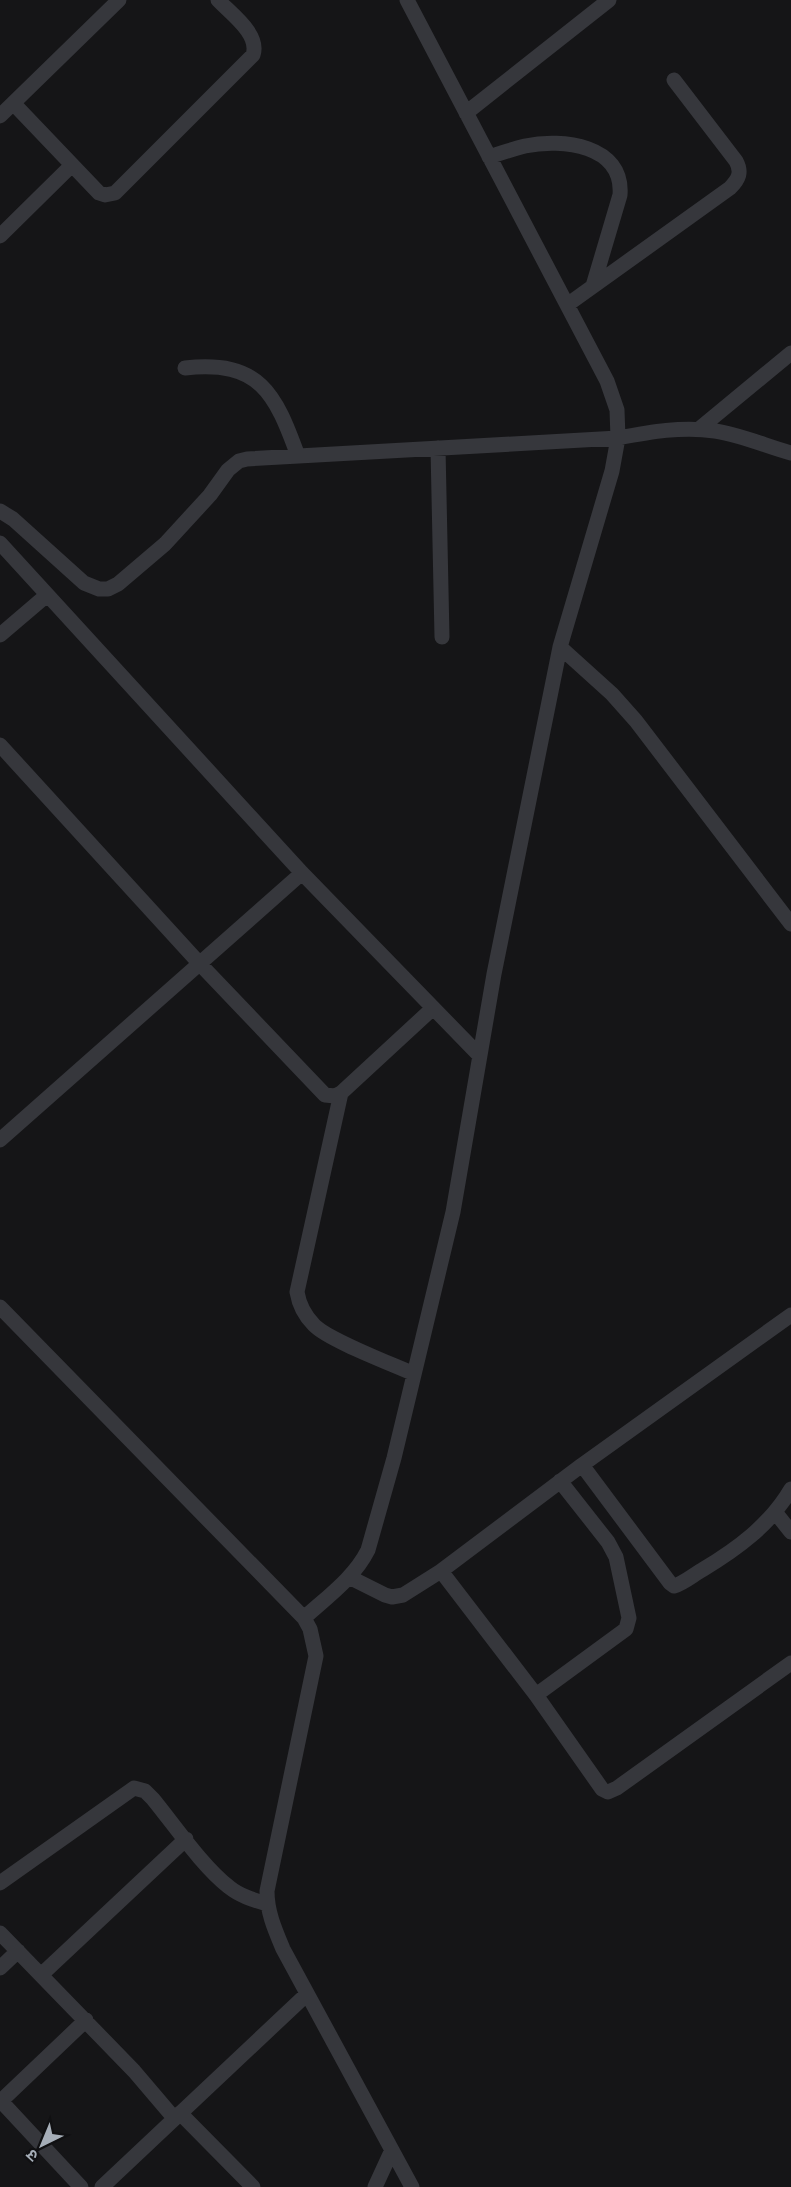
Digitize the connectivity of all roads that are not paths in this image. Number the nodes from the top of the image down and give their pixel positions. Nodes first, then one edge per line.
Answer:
1 (119, 0) edge
2 (218, 0) edge
3 (407, 0) edge
4 (609, 0) edge
5 (674, 80) dead end
6 (14, 104) junction
7 (466, 112) junction
8 (0, 116) edge
9 (489, 157) junction
10 (72, 165) junction
11 (0, 236) edge
12 (593, 286) junction
13 (567, 305) junction
14 (791, 353) edge
15 (185, 368) dead end
16 (699, 429) junction
17 (618, 438) junction
18 (438, 448) junction
19 (791, 453) edge
20 (297, 456) junction
21 (0, 511) edge
22 (0, 543) edge
23 (47, 595) junction
24 (0, 635) edge
25 (442, 637) dead end
26 (560, 647) junction
27 (0, 745) edge
28 (302, 873) junction
29 (791, 924) edge
30 (200, 964) junction
31 (432, 1009) junction
32 (480, 1056) junction
33 (341, 1093) junction
34 (0, 1140) edge
35 (0, 1306) edge
36 (790, 1317) edge
37 (414, 1374) junction
38 (582, 1465) junction
39 (560, 1481) junction
40 (791, 1489) edge
41 (775, 1512) junction
42 (791, 1532) edge
43 (441, 1570) junction
44 (349, 1577) junction
45 (304, 1618) junction
46 (791, 1663) edge
47 (536, 1695) junction
48 (186, 1839) junction
49 (0, 1883) edge
50 (267, 1904) junction
51 (0, 1933) edge
52 (18, 1951) junction
53 (0, 1968) edge
54 (41, 1975) junction
55 (307, 1994) junction
56 (86, 2020) junction
57 (1, 2101) edge
58 (177, 2116) junction
59 (392, 2150) junction
60 (81, 2187) edge
61 (102, 2187) edge
62 (253, 2187) edge
63 (375, 2187) edge
64 (411, 2187) edge

1 - 6 street
2 - 10 street
3 - 7 street
4 - 7 street
5 - 12 street
6 - 8 street
6 - 10 street
7 - 9 street
9 - 12 street
9 - 13 street
10 - 11 street
12 - 13 street
13 - 17 street
14 - 16 street
15 - 20 street
16 - 17 street
16 - 19 street
17 - 18 street
17 - 26 street
18 - 20 street
18 - 25 street
20 - 21 street
22 - 23 street
23 - 24 street
23 - 28 street
26 - 29 street
26 - 32 street
27 - 30 street
28 - 30 street
28 - 31 street
30 - 33 street
30 - 34 street
31 - 32 street
31 - 33 street
32 - 37 street
33 - 37 street
35 - 45 street
36 - 38 street
37 - 44 street
38 - 39 street
38 - 41 street
39 - 43 street
39 - 47 street
40 - 41 street
41 - 42 street
43 - 44 street
43 - 47 street
44 - 45 street
45 - 50 street
46 - 47 street
48 - 49 street
48 - 50 street
48 - 54 street
50 - 55 street
51 - 52 street
52 - 53 street
52 - 54 street
54 - 56 street
55 - 58 street
55 - 59 street
56 - 57 street
56 - 58 street
57 - 60 street
58 - 61 street
58 - 62 street
59 - 63 street
59 - 64 street

